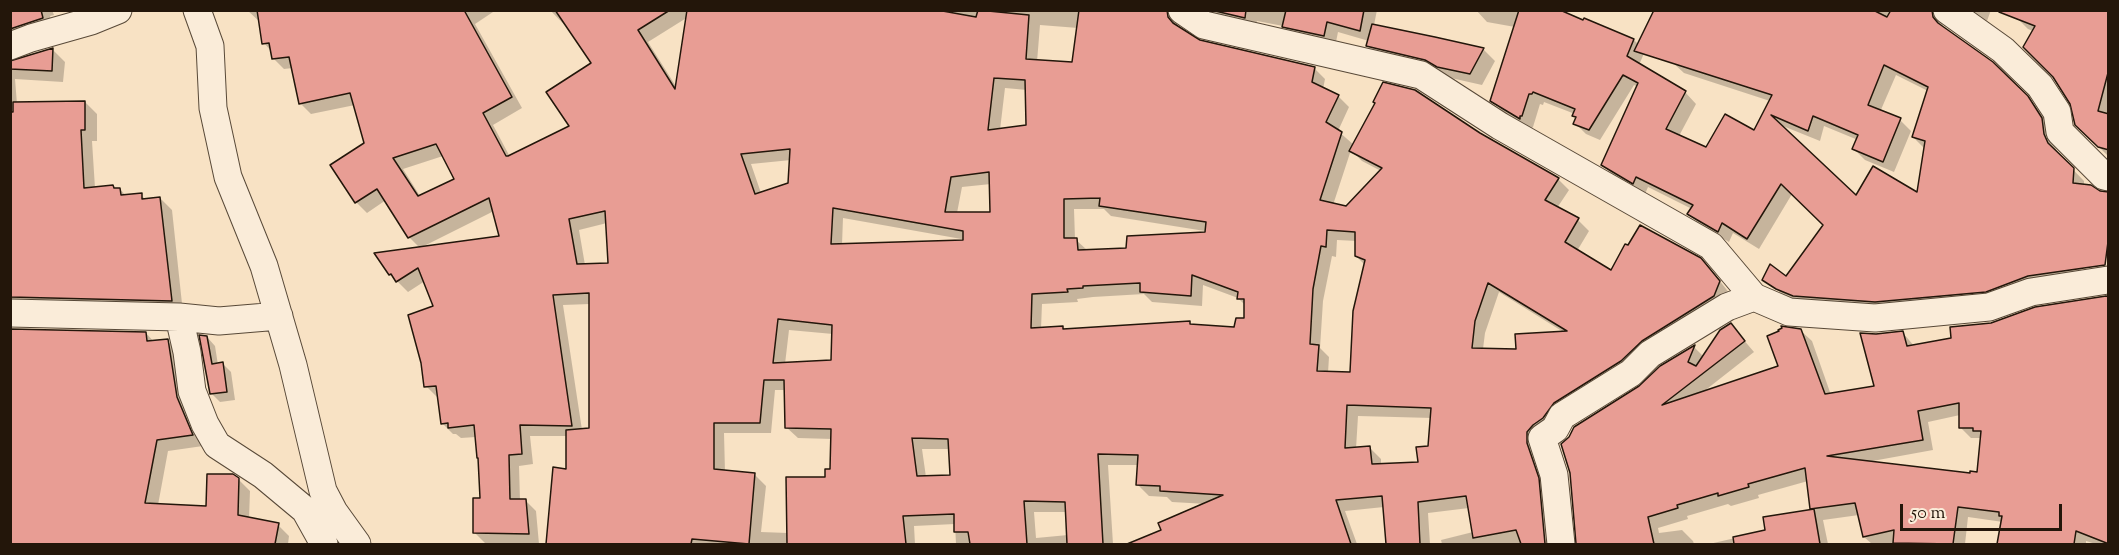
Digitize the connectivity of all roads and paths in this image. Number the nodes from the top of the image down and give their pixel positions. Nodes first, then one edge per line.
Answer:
1 (118, 10) edge
2 (197, 10) edge
3 (1182, 10) edge
4 (1947, 10) edge
5 (10, 46) edge
6 (2109, 177) edge
7 (2109, 280) edge
8 (1754, 297) junction
9 (10, 313) edge
10 (279, 316) junction
11 (179, 317) junction
12 (324, 544) edge
13 (357, 544) edge
14 (1561, 544) edge

1 - 5 street
2 - 10 street
3 - 8 street
4 - 6 street
7 - 8 street
8 - 14 street
9 - 11 street
10 - 11 street
10 - 13 street
11 - 12 street

